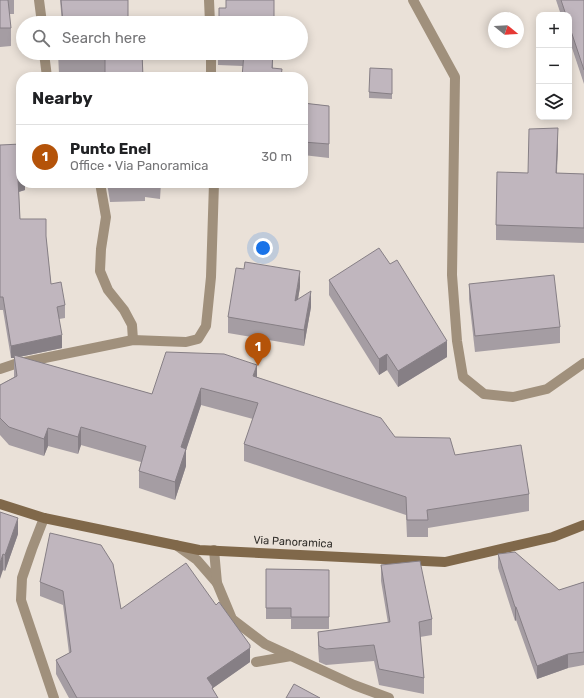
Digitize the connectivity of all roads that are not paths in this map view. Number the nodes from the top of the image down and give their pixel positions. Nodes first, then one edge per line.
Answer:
1 (40, 0) edge
2 (209, 0) edge
3 (413, 0) edge
4 (41, 16) edge
5 (210, 16) edge
6 (45, 60) edge
7 (211, 60) edge
8 (46, 72) edge
9 (211, 72) edge
10 (101, 188) edge
11 (214, 188) edge
12 (133, 340) junction
13 (584, 363) edge
14 (0, 369) edge
15 (0, 504) edge
16 (44, 518) junction
17 (584, 525) edge
18 (176, 545) junction
19 (214, 550) junction
20 (217, 583) junction
21 (291, 656) junction
22 (256, 662) dead end
23 (54, 698) edge
24 (389, 698) edge

1 - 4 street
2 - 5 street
3 - 13 street
6 - 8 street
7 - 9 street
10 - 12 street
11 - 12 street
12 - 14 street
15 - 16 street, Via Panoramica
16 - 18 street, Via Panoramica
16 - 23 street
17 - 19 street, Via Panoramica
18 - 19 street, Via Panoramica
18 - 20 street
19 - 20 street
20 - 21 street
21 - 22 street
21 - 24 street

